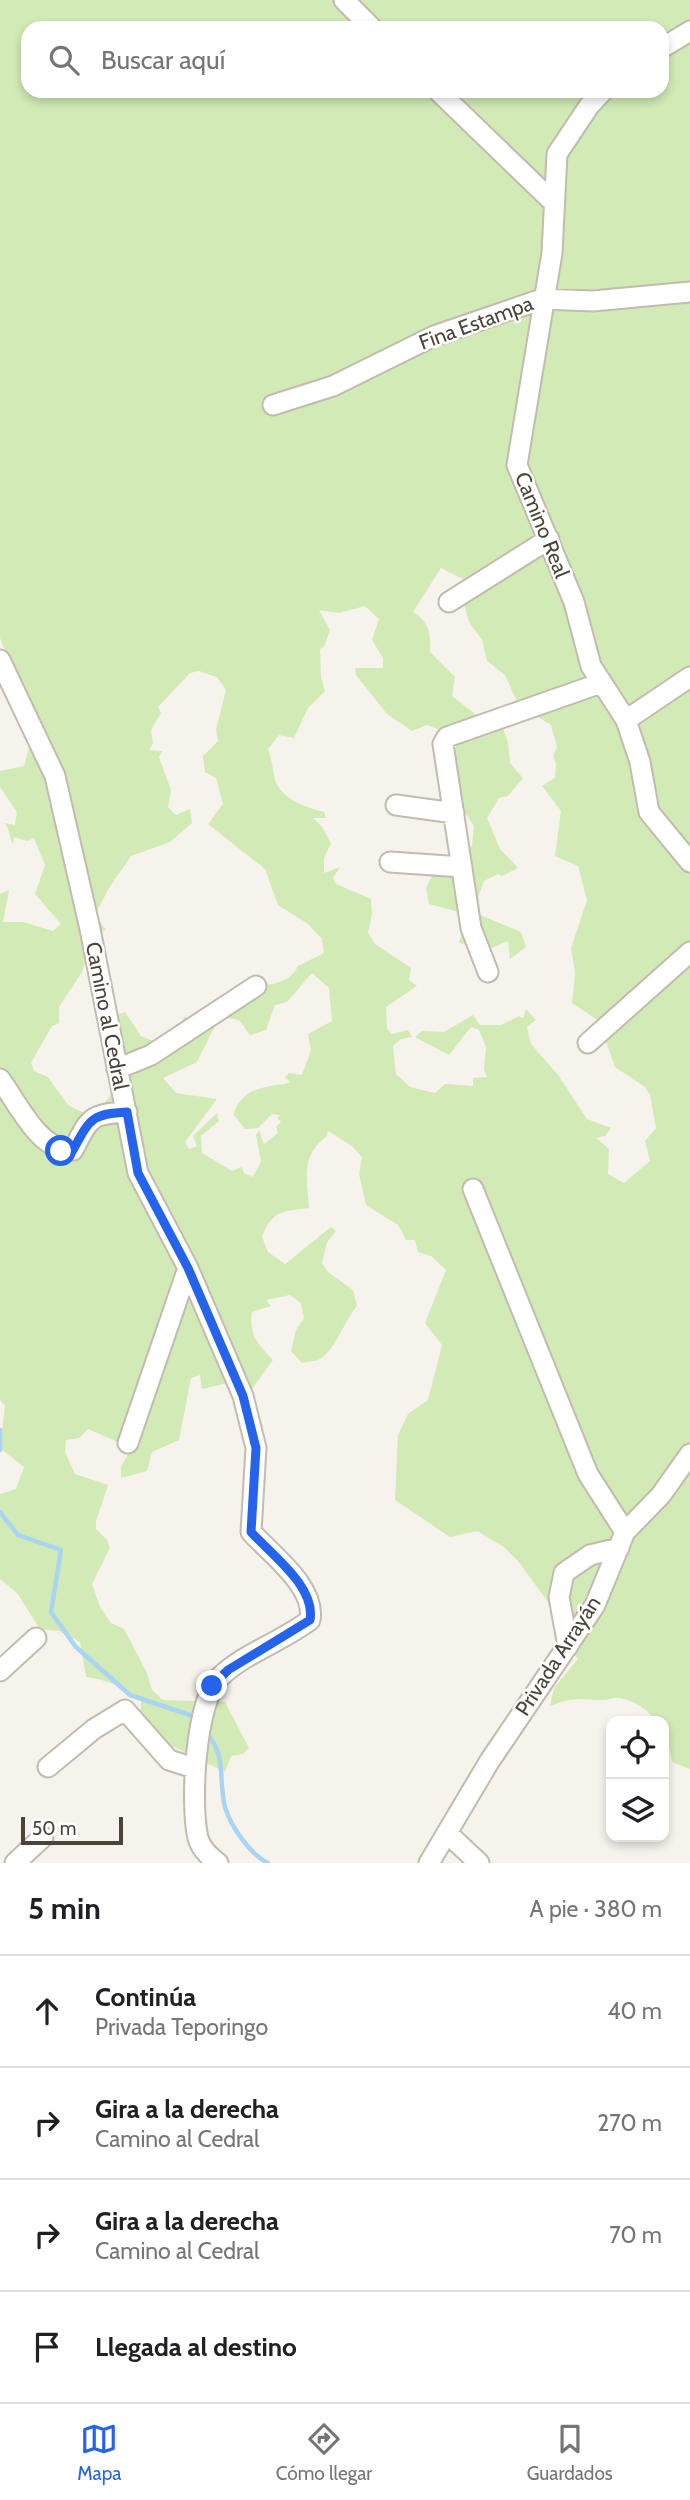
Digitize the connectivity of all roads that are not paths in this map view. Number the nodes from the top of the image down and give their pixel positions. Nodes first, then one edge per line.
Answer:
1 (344, 0) edge
2 (365, 21) edge
3 (690, 31) edge
4 (669, 43) edge
5 (445, 98) edge
6 (596, 98) edge
7 (554, 203) junction
8 (690, 292) edge
9 (542, 299) junction
10 (273, 405) dead end
11 (549, 539) junction
12 (449, 602) dead end
13 (0, 660) edge
14 (690, 677) edge
15 (601, 683) junction
16 (625, 720) junction
17 (396, 806) dead end
18 (454, 813) junction
19 (390, 862) dead end
20 (690, 862) edge
21 (462, 867) junction
22 (690, 952) edge
23 (488, 972) dead end
24 (256, 986) dead end
25 (588, 1043) dead end
26 (117, 1069) junction
27 (0, 1079) edge
28 (127, 1112) junction
29 (473, 1189) dead end
30 (188, 1268) junction
31 (128, 1443) dead end
32 (690, 1454) edge
33 (622, 1540) junction
34 (36, 1638) dead end
35 (569, 1646) junction
36 (0, 1671) edge
37 (48, 1767) dead end
38 (194, 1768) junction
39 (447, 1833) junction
40 (43, 1837) dead end
41 (15, 1863) edge
42 (218, 1863) edge
43 (429, 1863) edge
44 (479, 1863) edge

1 - 2 street
3 - 4 street
5 - 7 street
6 - 7 street, Camino Real
7 - 9 street, Camino Real
8 - 9 street, Fina Estampa
9 - 10 street, Fina Estampa
9 - 11 street, Camino Real
11 - 12 street
11 - 15 street, Camino Real
13 - 26 street, Camino al Cedral
14 - 16 street
15 - 16 street, Camino Real
15 - 18 street
16 - 20 street, Camino Real
17 - 18 street
18 - 21 street
19 - 21 street
21 - 23 street
22 - 25 street
24 - 26 street
26 - 28 street, Camino al Cedral
27 - 28 street
28 - 30 street, Camino al Cedral
29 - 33 street
30 - 31 street
30 - 38 street, Camino al Cedral
32 - 33 street, Privada Arrayán
33 - 35 street, Privada Arrayán
33 - 35 street
34 - 36 street
35 - 39 street, Privada Arrayán
37 - 38 street
38 - 42 street, Camino al Cedral
39 - 43 street, Privada Arrayán
39 - 44 street
40 - 41 street

